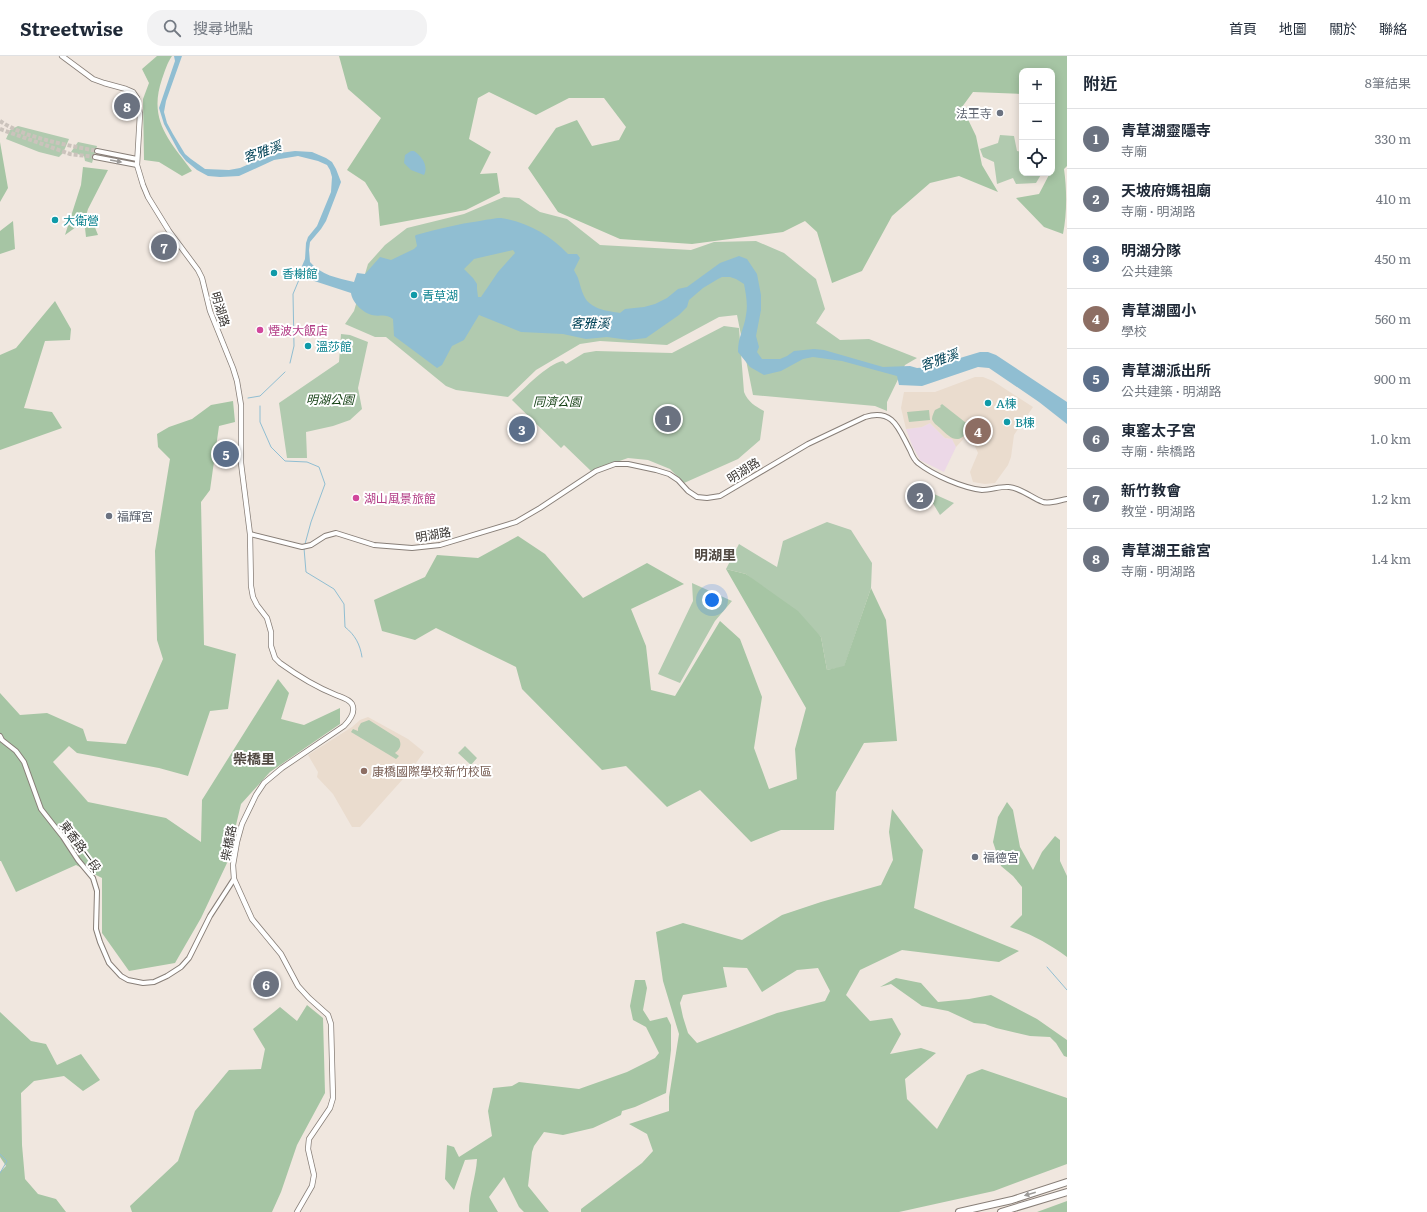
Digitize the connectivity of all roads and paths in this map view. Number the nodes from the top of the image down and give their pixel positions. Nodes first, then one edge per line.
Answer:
1 (62, 56) edge
2 (97, 151) tunnel mouth
3 (96, 157) tunnel mouth
4 (137, 158) junction
5 (138, 165) junction
6 (1067, 499) edge
7 (250, 534) junction
8 (0, 736) edge
9 (234, 879) junction
10 (1067, 1182) edge
11 (1067, 1192) edge
12 (297, 1212) edge
13 (959, 1212) edge
14 (1001, 1212) edge

1 - 4 main road, 明湖路
2 - 4 street
3 -> 5 street
4 - 5 main road, 明湖路
5 - 7 main road, 明湖路
6 - 7 street, 明湖路
7 - 9 main road, 柴橋路
8 - 9 street, 東香路一段
9 - 12 main road, 柴橋路
10 -> 13 highway
11 - 14 highway

